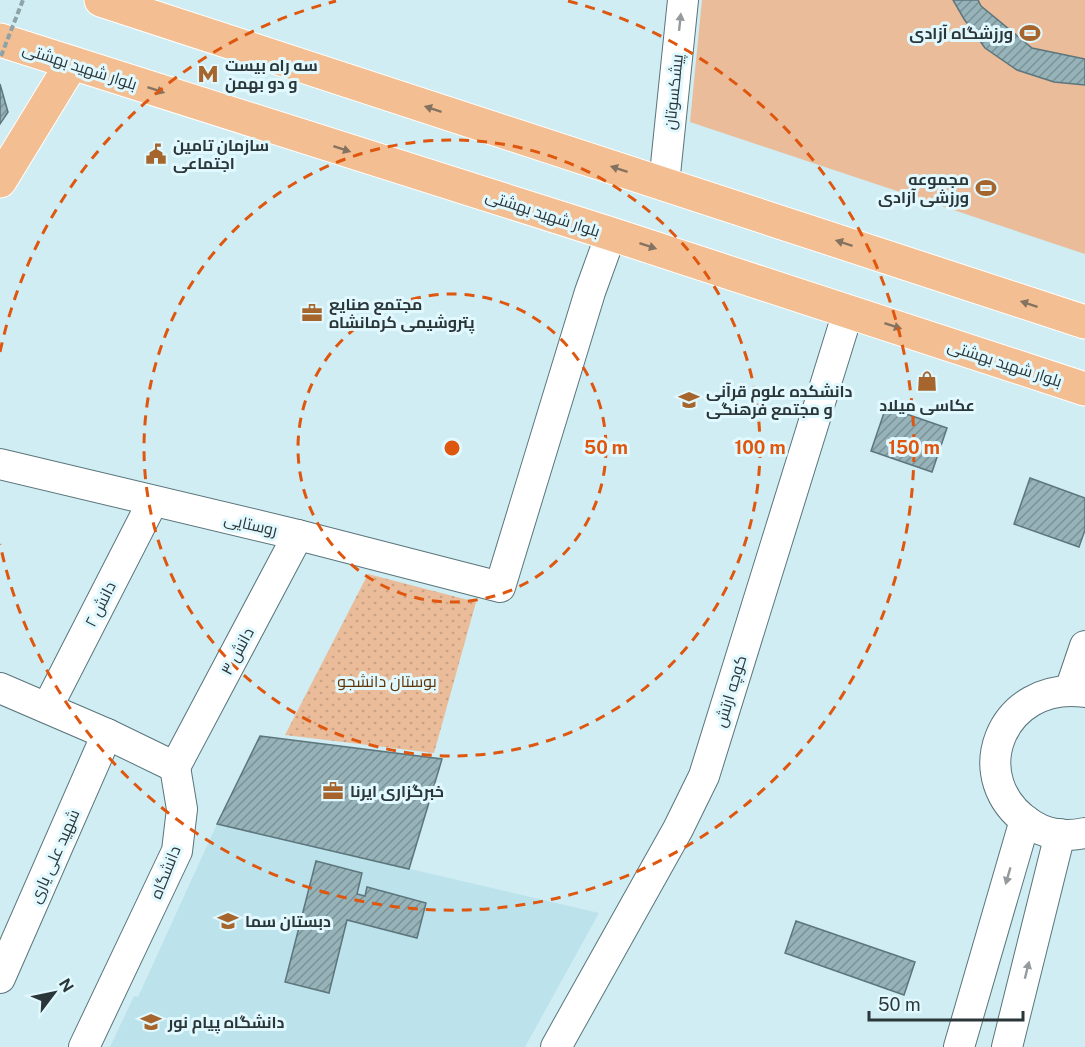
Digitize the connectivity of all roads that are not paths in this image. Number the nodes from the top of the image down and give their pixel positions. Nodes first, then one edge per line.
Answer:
1 (101, 0) edge
2 (682, 0) edge
3 (1, 48) edge
4 (72, 63) junction
5 (0, 181) edge
6 (664, 184) junction
7 (611, 234) junction
8 (848, 312) junction
9 (1085, 322) edge
10 (1085, 389) edge
11 (3, 472) edge
12 (153, 501) junction
13 (298, 535) junction
14 (1085, 646) edge
15 (0, 688) edge
16 (1077, 691) edge
17 (46, 708) junction
18 (107, 734) junction
19 (175, 767) junction
20 (1025, 820) junction
21 (1072, 834) edge
22 (0, 978) edge
23 (84, 1047) edge
24 (556, 1047) edge
25 (959, 1047) edge
26 (1008, 1047) edge

6 -> 1 main road
6 -> 2 street, پیشکسوتان
3 - 4 main road, بلوار شهید بهشتی
4 - 5 main road
4 -> 7 main road, بلوار شهید بهشتی
9 -> 6 main road
7 -> 8 main road, بلوار شهید بهشتی
7 - 13 street, روستایی
8 -> 10 main road, بلوار شهید بهشتی
8 - 24 street, کوچه ارتش
11 - 12 street, روستایی
12 - 13 street, روستایی
12 - 17 street, دانش ۲
13 - 19 street, دانش ۳
14 - 16 street
15 - 17 street
16 - 20 street
17 - 18 street
18 - 19 street
18 - 22 street, شهید علی یاری
19 - 23 street, دانشگاه
20 - 21 street
20 -> 25 street
26 -> 21 street

